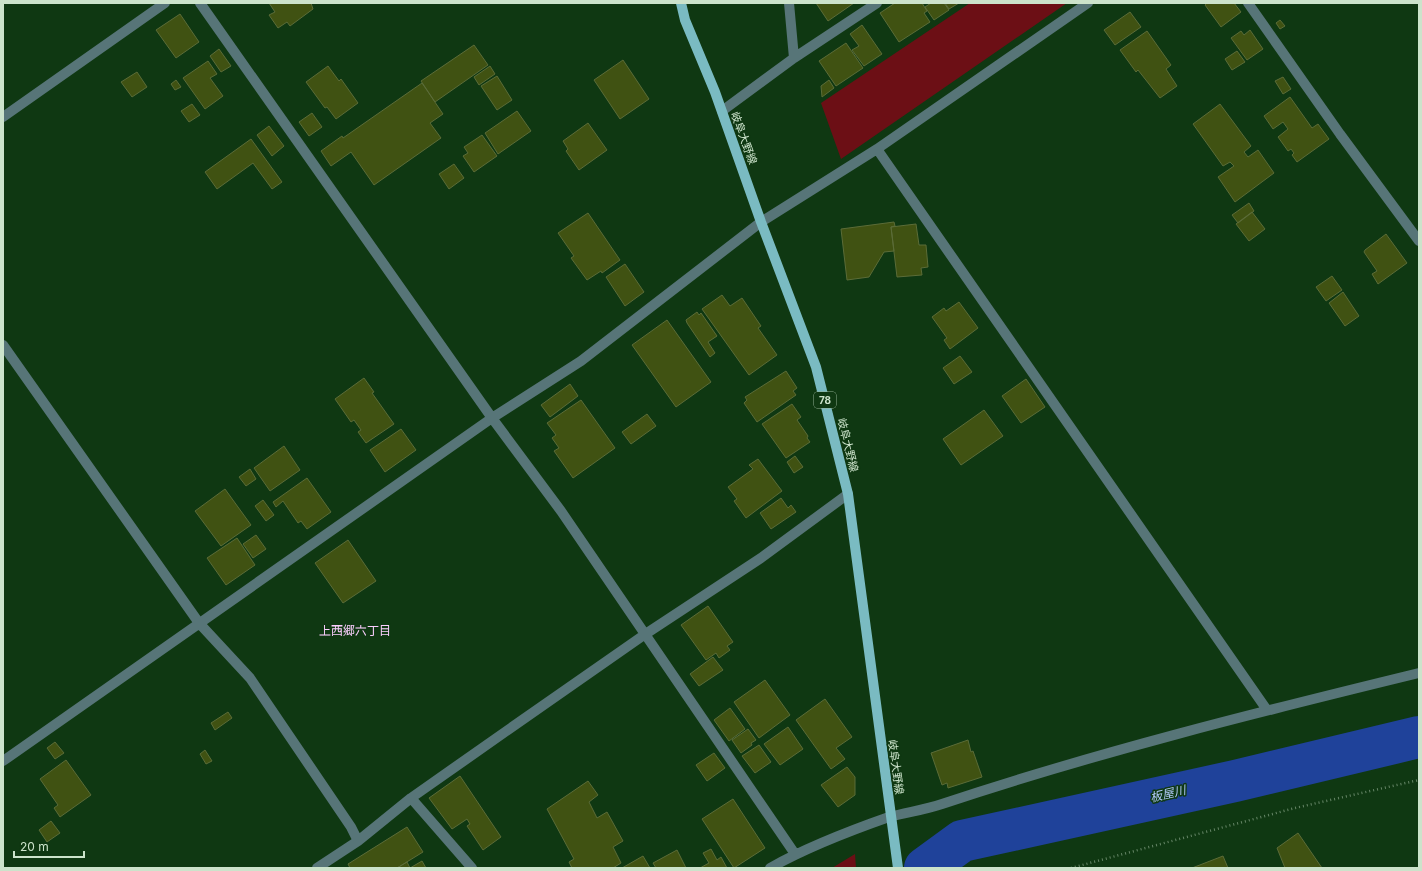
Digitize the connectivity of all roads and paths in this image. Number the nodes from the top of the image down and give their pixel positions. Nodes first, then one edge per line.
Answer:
1 (166, 3) edge
2 (200, 3) edge
3 (682, 3) edge
4 (790, 3) edge
5 (877, 3) edge
6 (1088, 3) edge
7 (1248, 3) edge
8 (794, 58) junction
9 (722, 111) junction
10 (3, 117) edge
11 (877, 149) junction
12 (761, 222) junction
13 (1419, 241) edge
14 (3, 345) edge
15 (492, 418) junction
16 (848, 494) junction
17 (200, 623) junction
18 (644, 635) junction
19 (1419, 673) edge
20 (1267, 710) junction
21 (3, 761) edge
22 (1419, 780) edge
23 (411, 798) junction
24 (890, 817) junction
25 (358, 841) junction
26 (795, 854) junction
27 (317, 868) edge
28 (472, 868) edge
29 (770, 868) edge
30 (898, 868) edge
31 (1071, 868) edge

1 - 10 street
2 - 15 street
3 - 9 main road, 岐阜大野線 / 78
4 - 8 street
5 - 8 street
6 - 11 street
7 - 13 street
8 - 9 street
9 - 12 main road, 岐阜大野線 / 78
11 - 12 street
11 - 20 street
12 - 15 street
12 - 16 main road, 岐阜大野線 / 78
14 - 17 street
15 - 17 street
15 - 18 street
16 - 18 street
16 - 24 main road, 岐阜大野線 / 78
17 - 21 street
17 - 25 street
18 - 23 street
18 - 26 street
19 - 20 street
20 - 24 street
22 - 31 path
23 - 25 street
23 - 28 street
24 - 26 street
24 - 30 main road, 岐阜大野線 / 78
25 - 27 street
26 - 29 street

